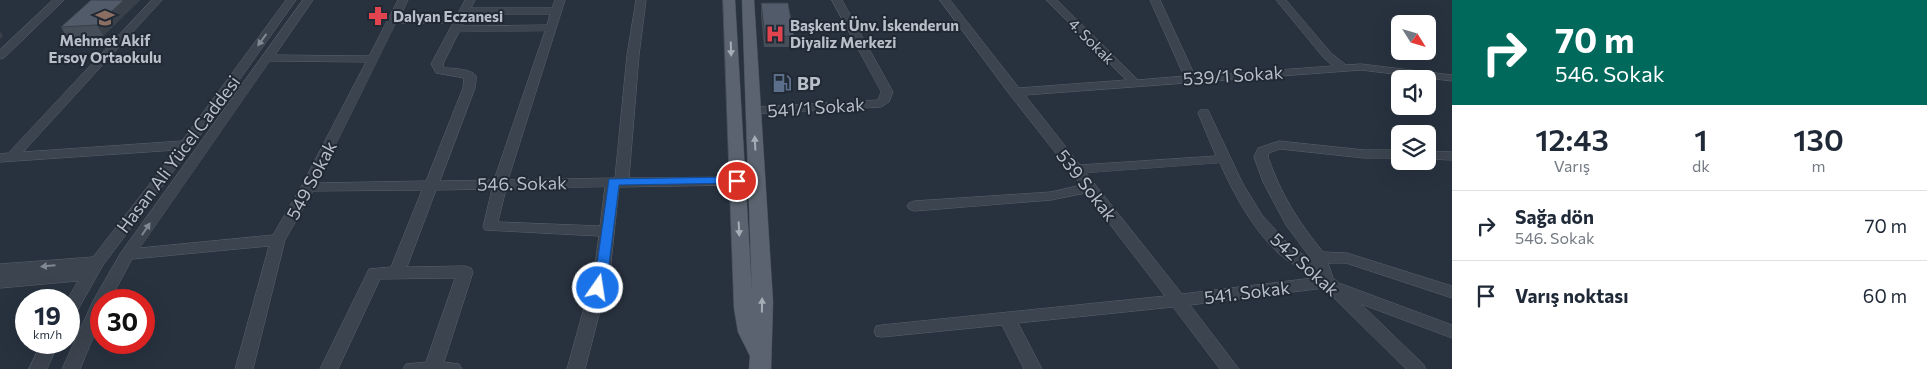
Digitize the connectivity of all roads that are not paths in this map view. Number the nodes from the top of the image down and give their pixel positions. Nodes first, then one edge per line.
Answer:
1 (59, 0) edge
2 (157, 0) edge
3 (291, 0) edge
4 (308, 0) edge
5 (403, 0) edge
6 (641, 0) edge
7 (729, 0) edge
8 (748, 0) edge
9 (838, 0) edge
10 (944, 0) edge
11 (1051, 0) edge
12 (1155, 0) edge
13 (1281, 0) edge
14 (557, 6) edge
15 (462, 15) edge
16 (394, 20) junction
17 (549, 28) junction
18 (0, 56) edge
19 (267, 58) junction
20 (372, 59) junction
21 (1343, 68) junction
22 (1190, 78) junction
23 (1452, 78) edge
24 (1134, 82) junction
25 (1014, 92) junction
26 (754, 111) junction
27 (1204, 113) dead end
28 (186, 145) junction
29 (1391, 154) edge
30 (1436, 155) edge
31 (1452, 156) edge
32 (6, 158) edge
33 (1224, 159) junction
34 (1075, 170) junction
35 (737, 181) junction
36 (618, 182) junction
37 (431, 184) junction
38 (500, 184) junction
39 (308, 187) junction
40 (1089, 188) junction
41 (914, 206) dead end
42 (607, 231) junction
43 (278, 240) junction
44 (129, 254) junction
45 (1319, 257) junction
46 (93, 268) junction
47 (0, 270) edge
48 (397, 272) junction
49 (0, 282) edge
50 (1329, 285) junction
51 (109, 289) edge
52 (80, 291) edge
53 (1452, 292) edge
54 (1177, 301) junction
55 (1007, 319) junction
56 (90, 327) edge
57 (882, 332) dead end
58 (1452, 332) edge
59 (45, 354) edge
60 (760, 361) edge
61 (433, 368) edge
62 (38, 369) edge
63 (71, 369) edge
64 (244, 369) edge
65 (329, 369) edge
66 (412, 369) edge
67 (453, 369) edge
68 (576, 369) edge
69 (1033, 369) edge
70 (1230, 369) edge
71 (1417, 369) edge

1 - 18 street
2 - 32 street
3 -> 28 street, Hasan Ali Yücel Caddesi
4 - 19 street
5 - 16 street, 549 Sokak
6 - 36 street
7 -> 35 main road
8 - 26 main road
9 - 26 street, 541/1 Sokak
10 - 25 street, 539 Sokak
11 - 24 street, 4. Sokak
12 - 22 street
13 - 21 street
14 - 15 street
14 - 17 street
15 - 16 street
15 - 17 street
15 - 37 street
16 - 20 street, 549 Sokak
17 - 38 street
19 - 20 street
44 -> 19 street
20 - 39 street, 549 Sokak
21 - 22 street, 539/1 Sokak
21 - 23 street, 539/1 Sokak
22 - 24 street, 539/1 Sokak
24 - 25 street, 539/1 Sokak
25 - 34 street, 539 Sokak
60 -> 26 main road
27 - 33 street, 542 Sokak
28 - 32 street
28 - 46 street, Hasan Ali Yücel Caddesi
29 - 45 street
30 - 31 street
33 - 34 street
33 - 50 street, 542 Sokak
34 - 40 street, 539 Sokak
35 - 36 street, 546. Sokak
35 -> 60 main road
36 - 38 street, 546. Sokak
36 - 42 street
37 - 38 street, 546. Sokak
37 - 39 street, 546. Sokak
37 - 48 street
38 - 42 street
39 - 43 street, 549 Sokak
40 - 41 street
40 - 54 street, 539 Sokak
42 - 68 street
43 - 44 street
43 - 64 street, 549 Sokak
44 - 51 street
45 - 50 street
45 - 53 street
46 -> 47 street
46 - 49 street
46 - 52 street, Hasan Ali Yücel Caddesi
48 - 61 street
48 - 65 street
50 - 54 street, 541. Sokak
50 - 58 street
50 - 71 street, 542 Sokak
54 - 55 street, 541. Sokak
54 - 70 street, 539 Sokak
55 - 57 street, 541. Sokak
55 - 69 street
56 - 63 street
59 - 62 street
61 - 66 street
61 - 67 street

